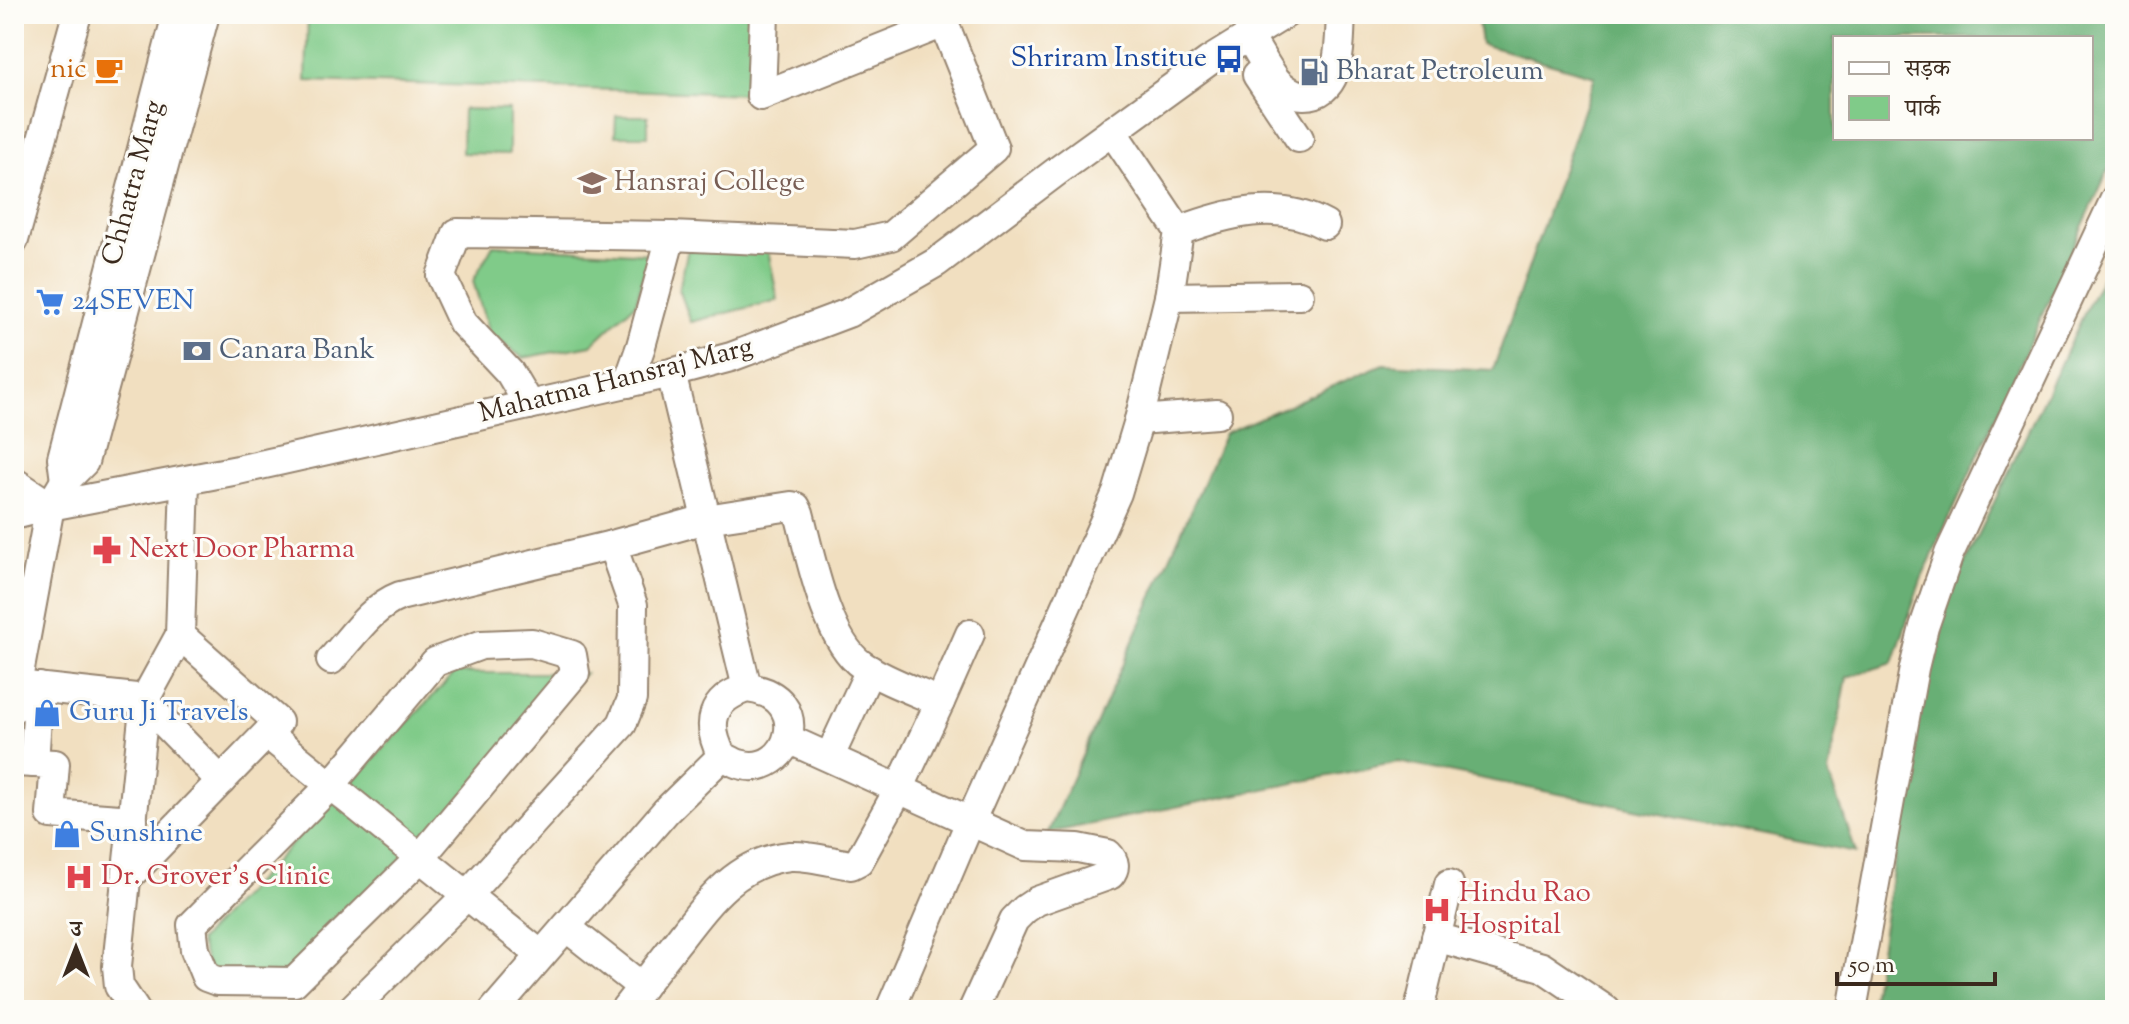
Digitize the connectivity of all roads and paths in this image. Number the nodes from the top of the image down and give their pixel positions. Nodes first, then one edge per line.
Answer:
1 (77, 14) edge
2 (177, 14) edge
3 (205, 14) edge
4 (764, 14) edge
5 (1285, 14) edge
6 (1341, 14) edge
7 (1242, 41) junction
8 (1112, 131) junction
9 (1299, 138) dead end
10 (2115, 199) edge
11 (1325, 225) dead end
12 (1179, 231) junction
13 (671, 236) junction
14 (14, 240) edge
15 (1299, 295) dead end
16 (1169, 297) junction
17 (671, 373) junction
18 (628, 383) junction
19 (529, 405) junction
20 (1217, 414) dead end
21 (1139, 420) junction
22 (65, 481) junction
23 (185, 481) junction
24 (14, 482) edge
25 (50, 506) junction
26 (14, 515) edge
27 (706, 519) junction
28 (612, 545) junction
29 (970, 634) dead end
30 (180, 635) junction
31 (331, 660) dead end
32 (870, 670) junction
33 (747, 688) junction
34 (23, 693) edge
35 (145, 701) junction
36 (940, 702) junction
37 (267, 734) junction
38 (788, 739) junction
39 (722, 756) junction
40 (830, 756) junction
41 (24, 762) edge
42 (221, 781) junction
43 (331, 785) junction
44 (899, 789) junction
45 (133, 820) junction
46 (970, 822) junction
47 (421, 857) junction
48 (127, 878) junction
49 (1449, 884) dead end
50 (468, 894) junction
51 (566, 927) junction
52 (1436, 937) junction
53 (541, 955) junction
54 (642, 987) junction
55 (135, 1010) edge
56 (351, 1010) edge
57 (494, 1010) edge
58 (624, 1010) edge
59 (890, 1010) edge
60 (973, 1010) edge
61 (1419, 1010) edge
62 (1606, 1010) edge
63 (1852, 1010) edge

1 - 14 street
2 - 22 street, Chhatra Marg
3 - 22 street, Chhatra Marg
4 - 13 street
5 - 7 street, Mahatma Hansraj Marg
6 - 7 street
7 - 8 street, Mahatma Hansraj Marg
7 - 9 street
8 - 12 street
8 - 17 street, Mahatma Hansraj Marg
10 - 63 street
11 - 12 street
12 - 16 street
13 - 18 street
13 - 19 street
15 - 16 street
16 - 21 street
17 - 18 street, Mahatma Hansraj Marg
17 - 27 street
18 - 19 street, Mahatma Hansraj Marg
19 - 23 street, Mahatma Hansraj Marg
20 - 21 street
21 - 46 street
22 - 25 street
23 - 25 street, Mahatma Hansraj Marg
23 - 30 street
24 - 25 street
25 - 26 street, Mahatma Hansraj Marg
25 - 34 street
27 - 28 street
27 - 32 street
27 - 33 street
28 - 31 street
28 - 50 street
29 - 36 street
30 - 35 street
30 - 37 street
32 - 36 street
32 - 40 street
33 - 38 street
33 - 39 street
34 - 35 street
34 - 41 street
35 - 42 street
35 - 45 street
36 - 44 street
37 - 42 street
37 - 43 street
38 - 39 street
38 - 40 street
39 - 51 street
40 - 44 street
41 - 45 street
42 - 48 street
43 - 47 street
43 - 47 street
43 - 47 street
44 - 46 street
44 - 54 street
45 - 48 street
46 - 59 street
46 - 60 street
47 - 50 street
48 - 55 street
49 - 52 street
50 - 53 street
50 - 56 street
51 - 53 street
51 - 54 street
52 - 61 street
52 - 62 street
53 - 57 street
54 - 58 street

